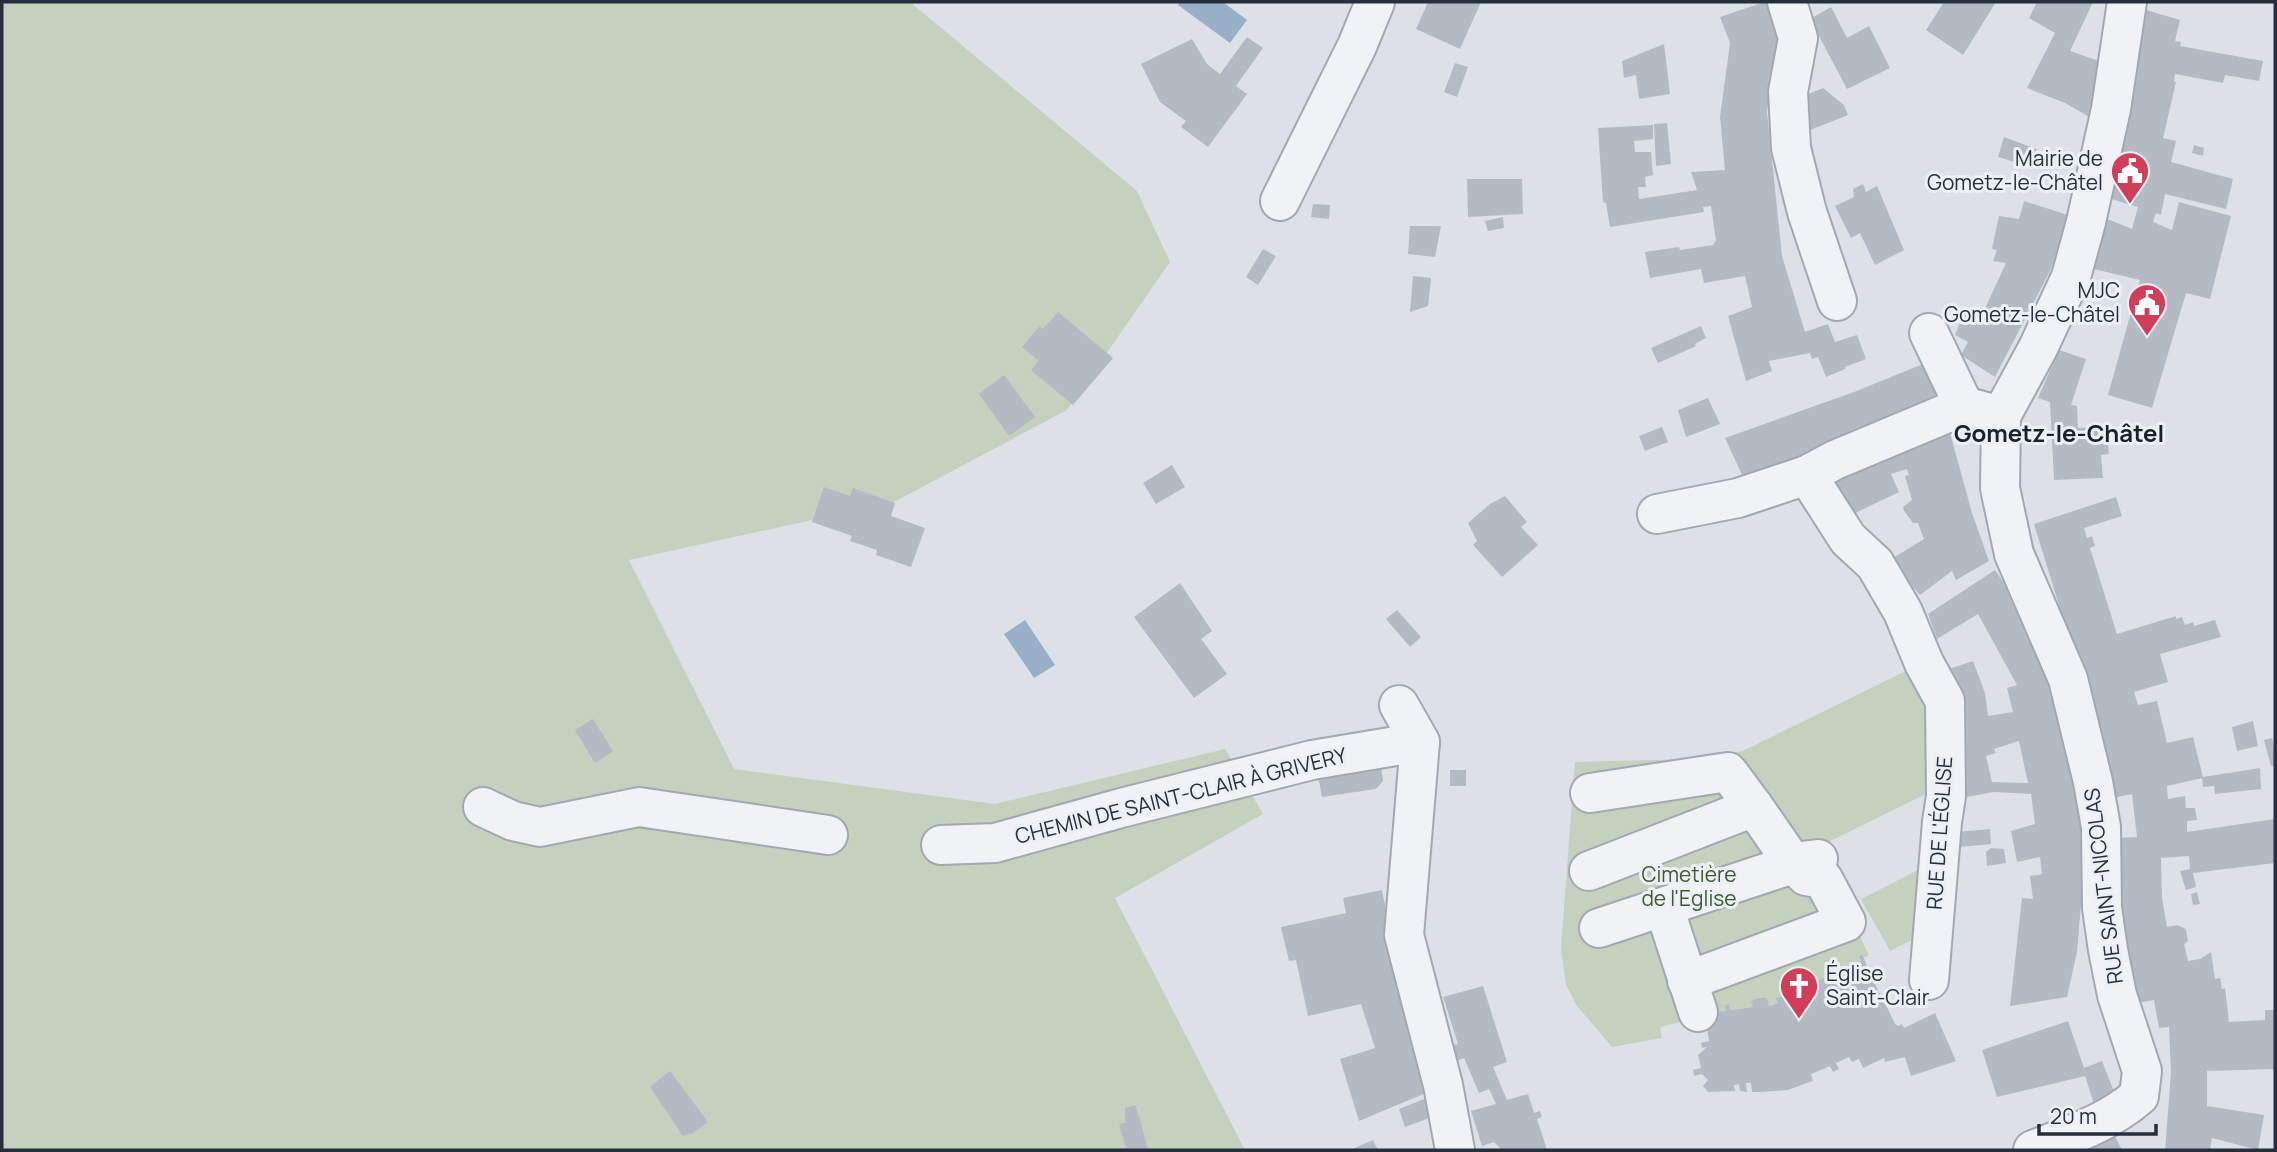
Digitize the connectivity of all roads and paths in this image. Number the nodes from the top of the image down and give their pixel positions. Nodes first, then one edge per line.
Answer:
1 (1375, 2) edge
2 (1787, 2) edge
3 (2127, 2) edge
4 (1280, 201) dead end
5 (1836, 300) dead end
6 (1929, 333) dead end
7 (1964, 406) junction
8 (2001, 416) junction
9 (1807, 475) junction
10 (1657, 514) dead end
11 (1399, 705) dead end
12 (1420, 742) junction
13 (1590, 793) dead end
14 (483, 807) dead end
15 (1754, 807) junction
16 (828, 835) dead end
17 (941, 845) dead end
18 (1834, 856) dead end
19 (1792, 862) junction
20 (1589, 871) dead end
21 (1664, 907) junction
22 (1599, 928) dead end
23 (1929, 979) dead end
24 (1455, 1150) edge
25 (2033, 1150) edge

1 - 4 street
2 - 5 street
3 - 8 street, RUE SAINT-NICOLAS
6 - 7 street
7 - 8 street
7 - 9 street
8 - 25 street, RUE SAINT-NICOLAS
9 - 10 street
9 - 23 street, RUE DE L'ÉGLISE
11 - 12 street
12 - 17 street, CHEMIN DE SAINT-CLAIR À GRIVERY
12 - 24 street
13 - 15 street
14 - 16 street
15 - 19 street
15 - 20 street
18 - 19 street
19 - 21 street
19 - 21 street
21 - 22 street

